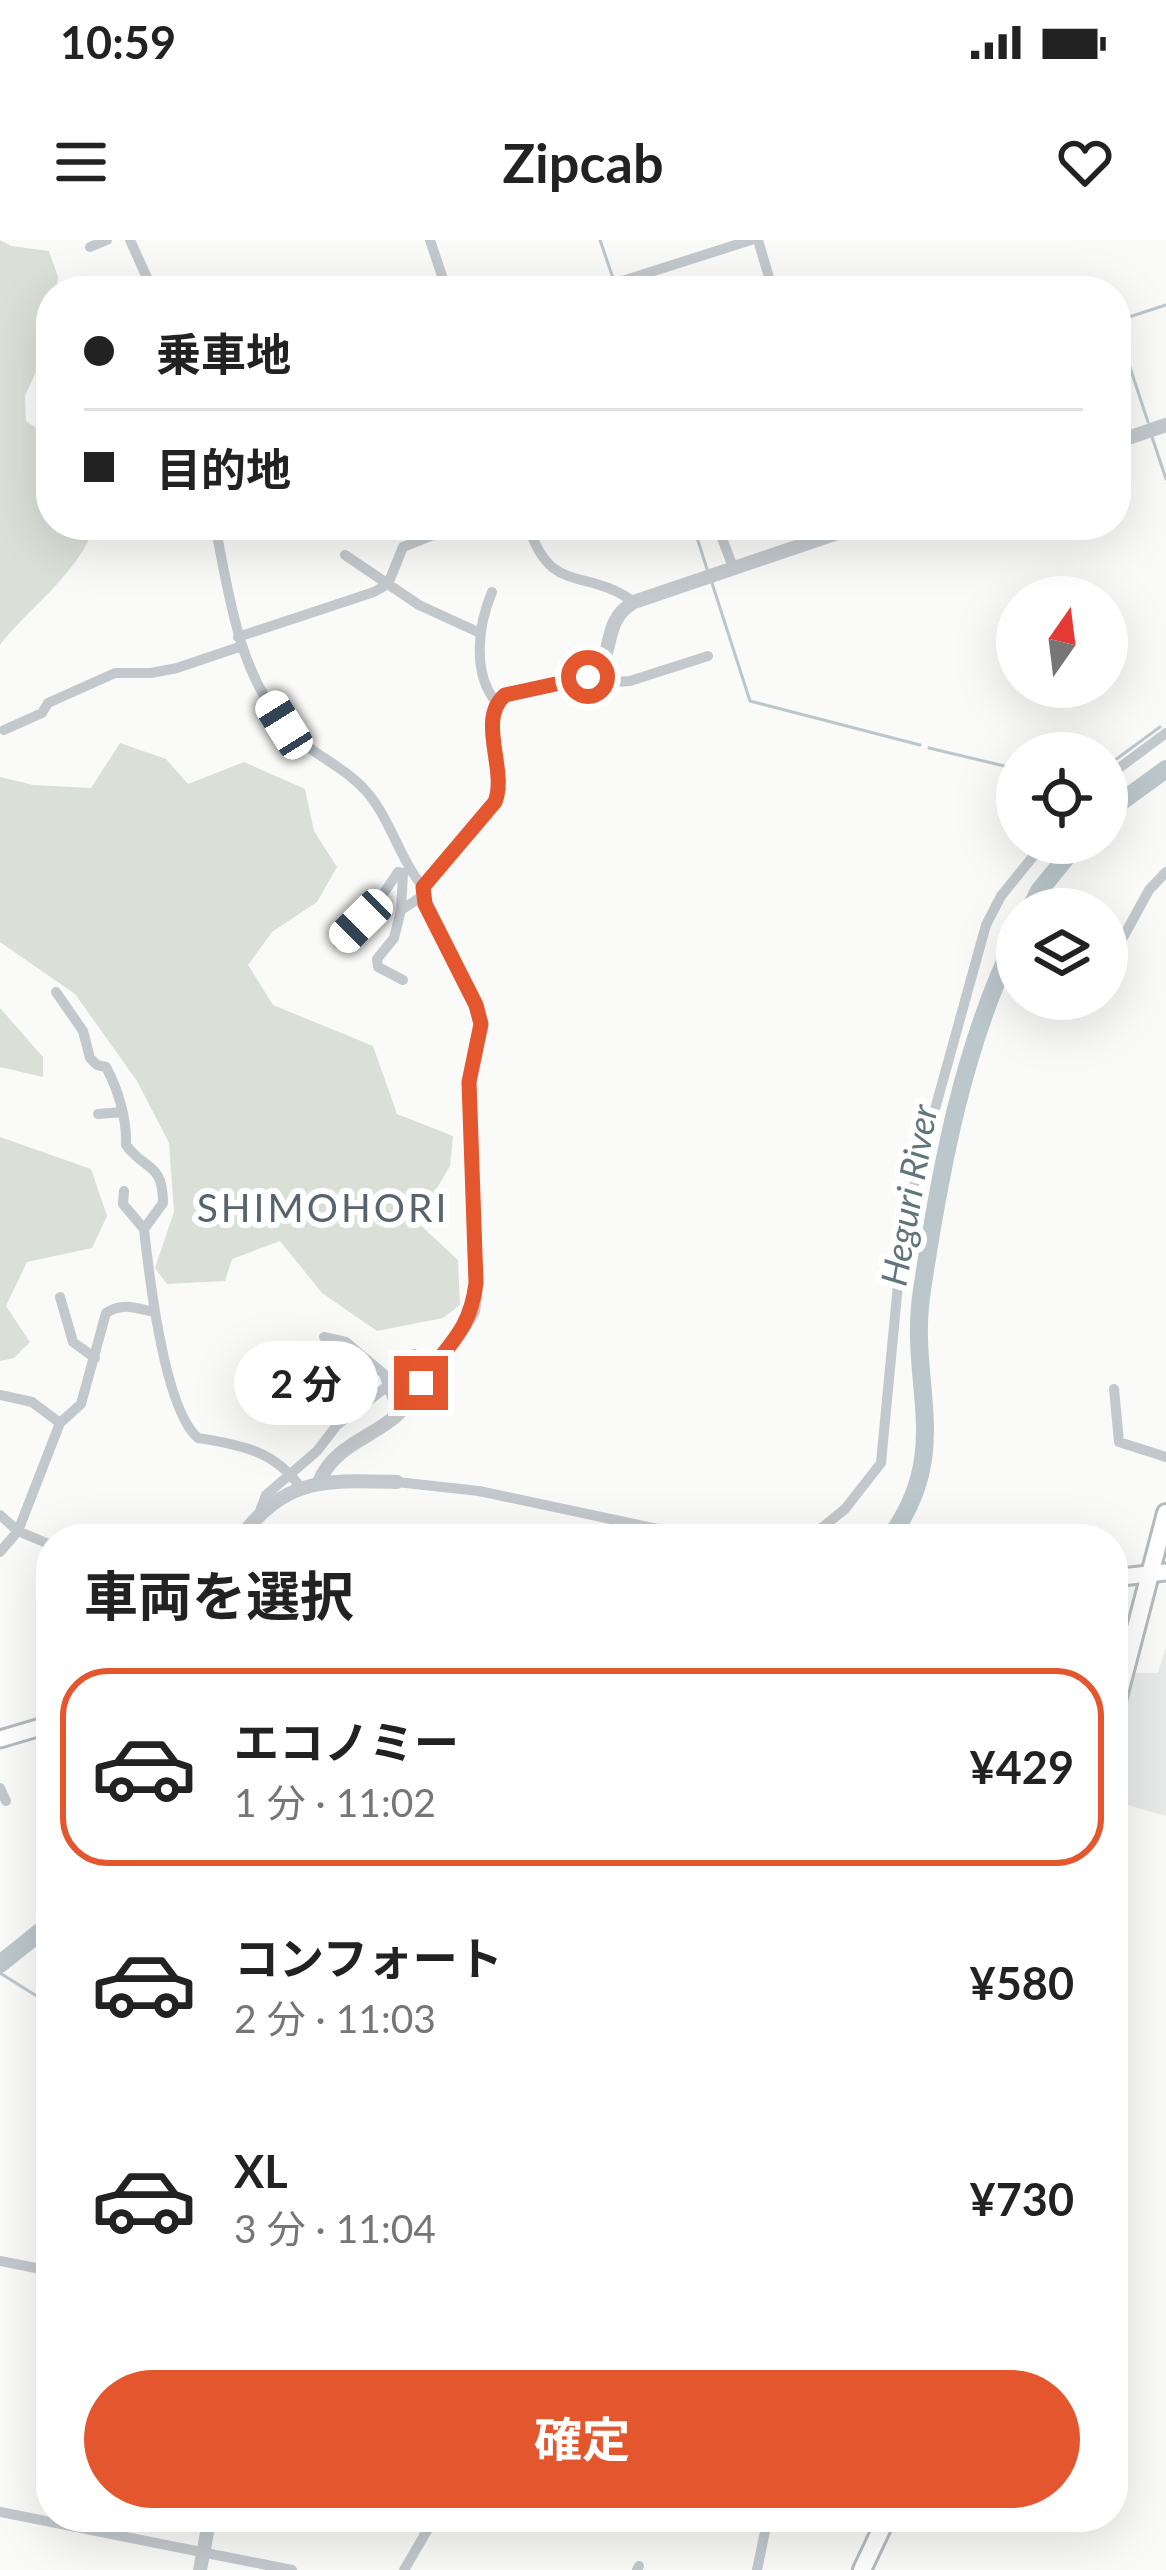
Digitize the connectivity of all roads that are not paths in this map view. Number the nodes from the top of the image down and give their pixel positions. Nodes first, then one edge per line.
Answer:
1 (107, 240) edge
2 (130, 240) edge
3 (430, 240) edge
4 (754, 240) edge
5 (90, 247) dead end
6 (146, 276) edge
7 (441, 276) edge
8 (635, 276) edge
9 (767, 276) edge
10 (1166, 425) edge
11 (1131, 437) edge
12 (218, 540) edge
13 (420, 540) edge
14 (532, 540) edge
15 (723, 540) edge
16 (813, 540) edge
17 (345, 555) dead end
18 (733, 567) junction
19 (388, 584) junction
20 (492, 592) dead end
21 (634, 602) junction
22 (480, 633) junction
23 (240, 641) junction
24 (708, 656) dead end
25 (598, 671) junction
26 (496, 703) junction
27 (4, 730) dead end
28 (1166, 733) edge
29 (1128, 762) edge
30 (1027, 864) edge
31 (1166, 872) edge
32 (424, 891) junction
33 (401, 910) junction
34 (1128, 928) edge
35 (338, 943) dead end
36 (404, 980) dead end
37 (56, 992) dead end
38 (122, 1112) junction
39 (98, 1114) dead end
40 (124, 1191) dead end
41 (144, 1229) junction
42 (60, 1297) dead end
43 (154, 1312) junction
44 (324, 1337) dead end
45 (414, 1354) dead end
46 (95, 1358) junction
47 (390, 1383) junction
48 (1114, 1389) dead end
49 (0, 1395) edge
50 (398, 1415) junction
51 (60, 1423) junction
52 (1166, 1457) edge
53 (295, 1480) junction
54 (320, 1482) junction
55 (397, 1482) joint
56 (1166, 1513) edge
57 (0, 1515) edge
58 (250, 1524) edge
59 (634, 1524) edge
60 (826, 1524) edge
61 (18, 1531) junction
62 (36, 1539) edge
63 (0, 1552) edge
64 (1160, 1573) edge
65 (1128, 1576) edge
66 (1128, 1670) edge
67 (36, 1728) edge
68 (0, 1739) edge
69 (0, 1788) edge
70 (6, 1801) dead end
71 (0, 2261) edge
72 (36, 2268) edge
73 (0, 2512) edge
74 (36, 2519) edge
75 (102, 2532) edge
76 (207, 2532) edge
77 (426, 2532) edge
78 (765, 2532) edge
79 (880, 2532) edge
80 (203, 2552) junction
81 (200, 2570) edge
82 (292, 2570) edge
83 (404, 2570) edge
84 (757, 2570) edge
85 (862, 2570) edge

1 - 5 street
2 - 6 street
3 - 7 street
4 - 8 street
4 - 9 street
10 - 11 street
12 - 23 street
13 - 19 street
14 - 21 street
15 - 18 street
16 - 18 street
17 - 19 street
18 - 21 street
19 - 22 street
19 - 23 street
20 - 22 street
21 - 25 street
22 - 26 street
23 - 27 street
23 - 32 street
24 - 25 street
25 - 26 street
26 - 32 street
28 - 29 street
30 - 60 street
31 - 34 street
32 - 33 street
32 - 50 street
33 - 35 street
33 - 36 street
37 - 38 street
38 - 39 street
38 - 41 street
40 - 41 street
41 - 43 street
42 - 46 street
43 - 46 street
43 - 53 street
44 - 47 street
45 - 47 street
46 - 51 street
47 - 50 street
47 - 53 street
48 - 52 street
49 - 51 street
50 - 54 street
51 - 61 street
53 - 54 street
53 - 58 street
54 - 55 street
55 - 59 street
56 - 64 main road
57 - 61 street
61 - 62 street
61 - 63 street
64 - 65 main road
64 - 66 main road
67 - 68 main road
69 - 70 street
71 - 72 street
73 - 74 street
75 - 80 street
76 - 80 street
77 - 83 street
78 - 84 street
79 - 85 main road
80 - 81 street
80 - 82 street

